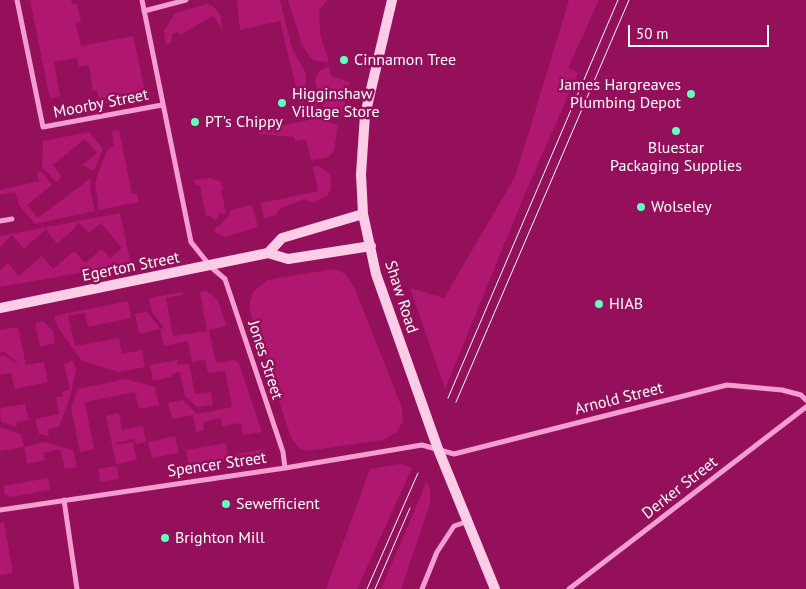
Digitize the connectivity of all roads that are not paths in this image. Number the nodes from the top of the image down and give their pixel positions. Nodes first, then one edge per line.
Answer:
1 (17, 0) edge
2 (142, 0) edge
3 (186, 0) edge
4 (392, 0) edge
5 (144, 11) junction
6 (162, 105) junction
7 (363, 214) junction
8 (12, 219) dead end
9 (0, 221) edge
10 (371, 246) junction
11 (268, 253) junction
12 (211, 266) junction
13 (0, 308) edge
14 (806, 400) edge
15 (806, 407) edge
16 (438, 449) junction
17 (285, 468) junction
18 (64, 500) junction
19 (0, 510) edge
20 (466, 522) junction
21 (77, 589) edge
22 (422, 589) edge
23 (495, 589) edge
24 (569, 589) edge

1 - 6 street, Moorby Street
2 - 5 street, Jones Street
3 - 5 street
4 - 7 main road, Shaw Road
5 - 6 street, Jones Street
6 - 12 street, Jones Street
7 - 10 main road, Shaw Road
7 - 11 main road, Egerton Street
8 - 9 street
10 - 11 main road, Egerton Street
10 - 16 main road, Shaw Road
11 - 12 main road, Egerton Street
12 - 13 main road, Egerton Street
12 - 17 street, Jones Street
14 - 16 street, Arnold Street
15 - 24 street, Derker Street
16 - 17 street, Spencer Street
16 - 20 main road, Shaw Road
17 - 18 street, Spencer Street
18 - 19 street, Spencer Street
18 - 21 street
20 - 22 street
20 - 23 main road, Shaw Road

